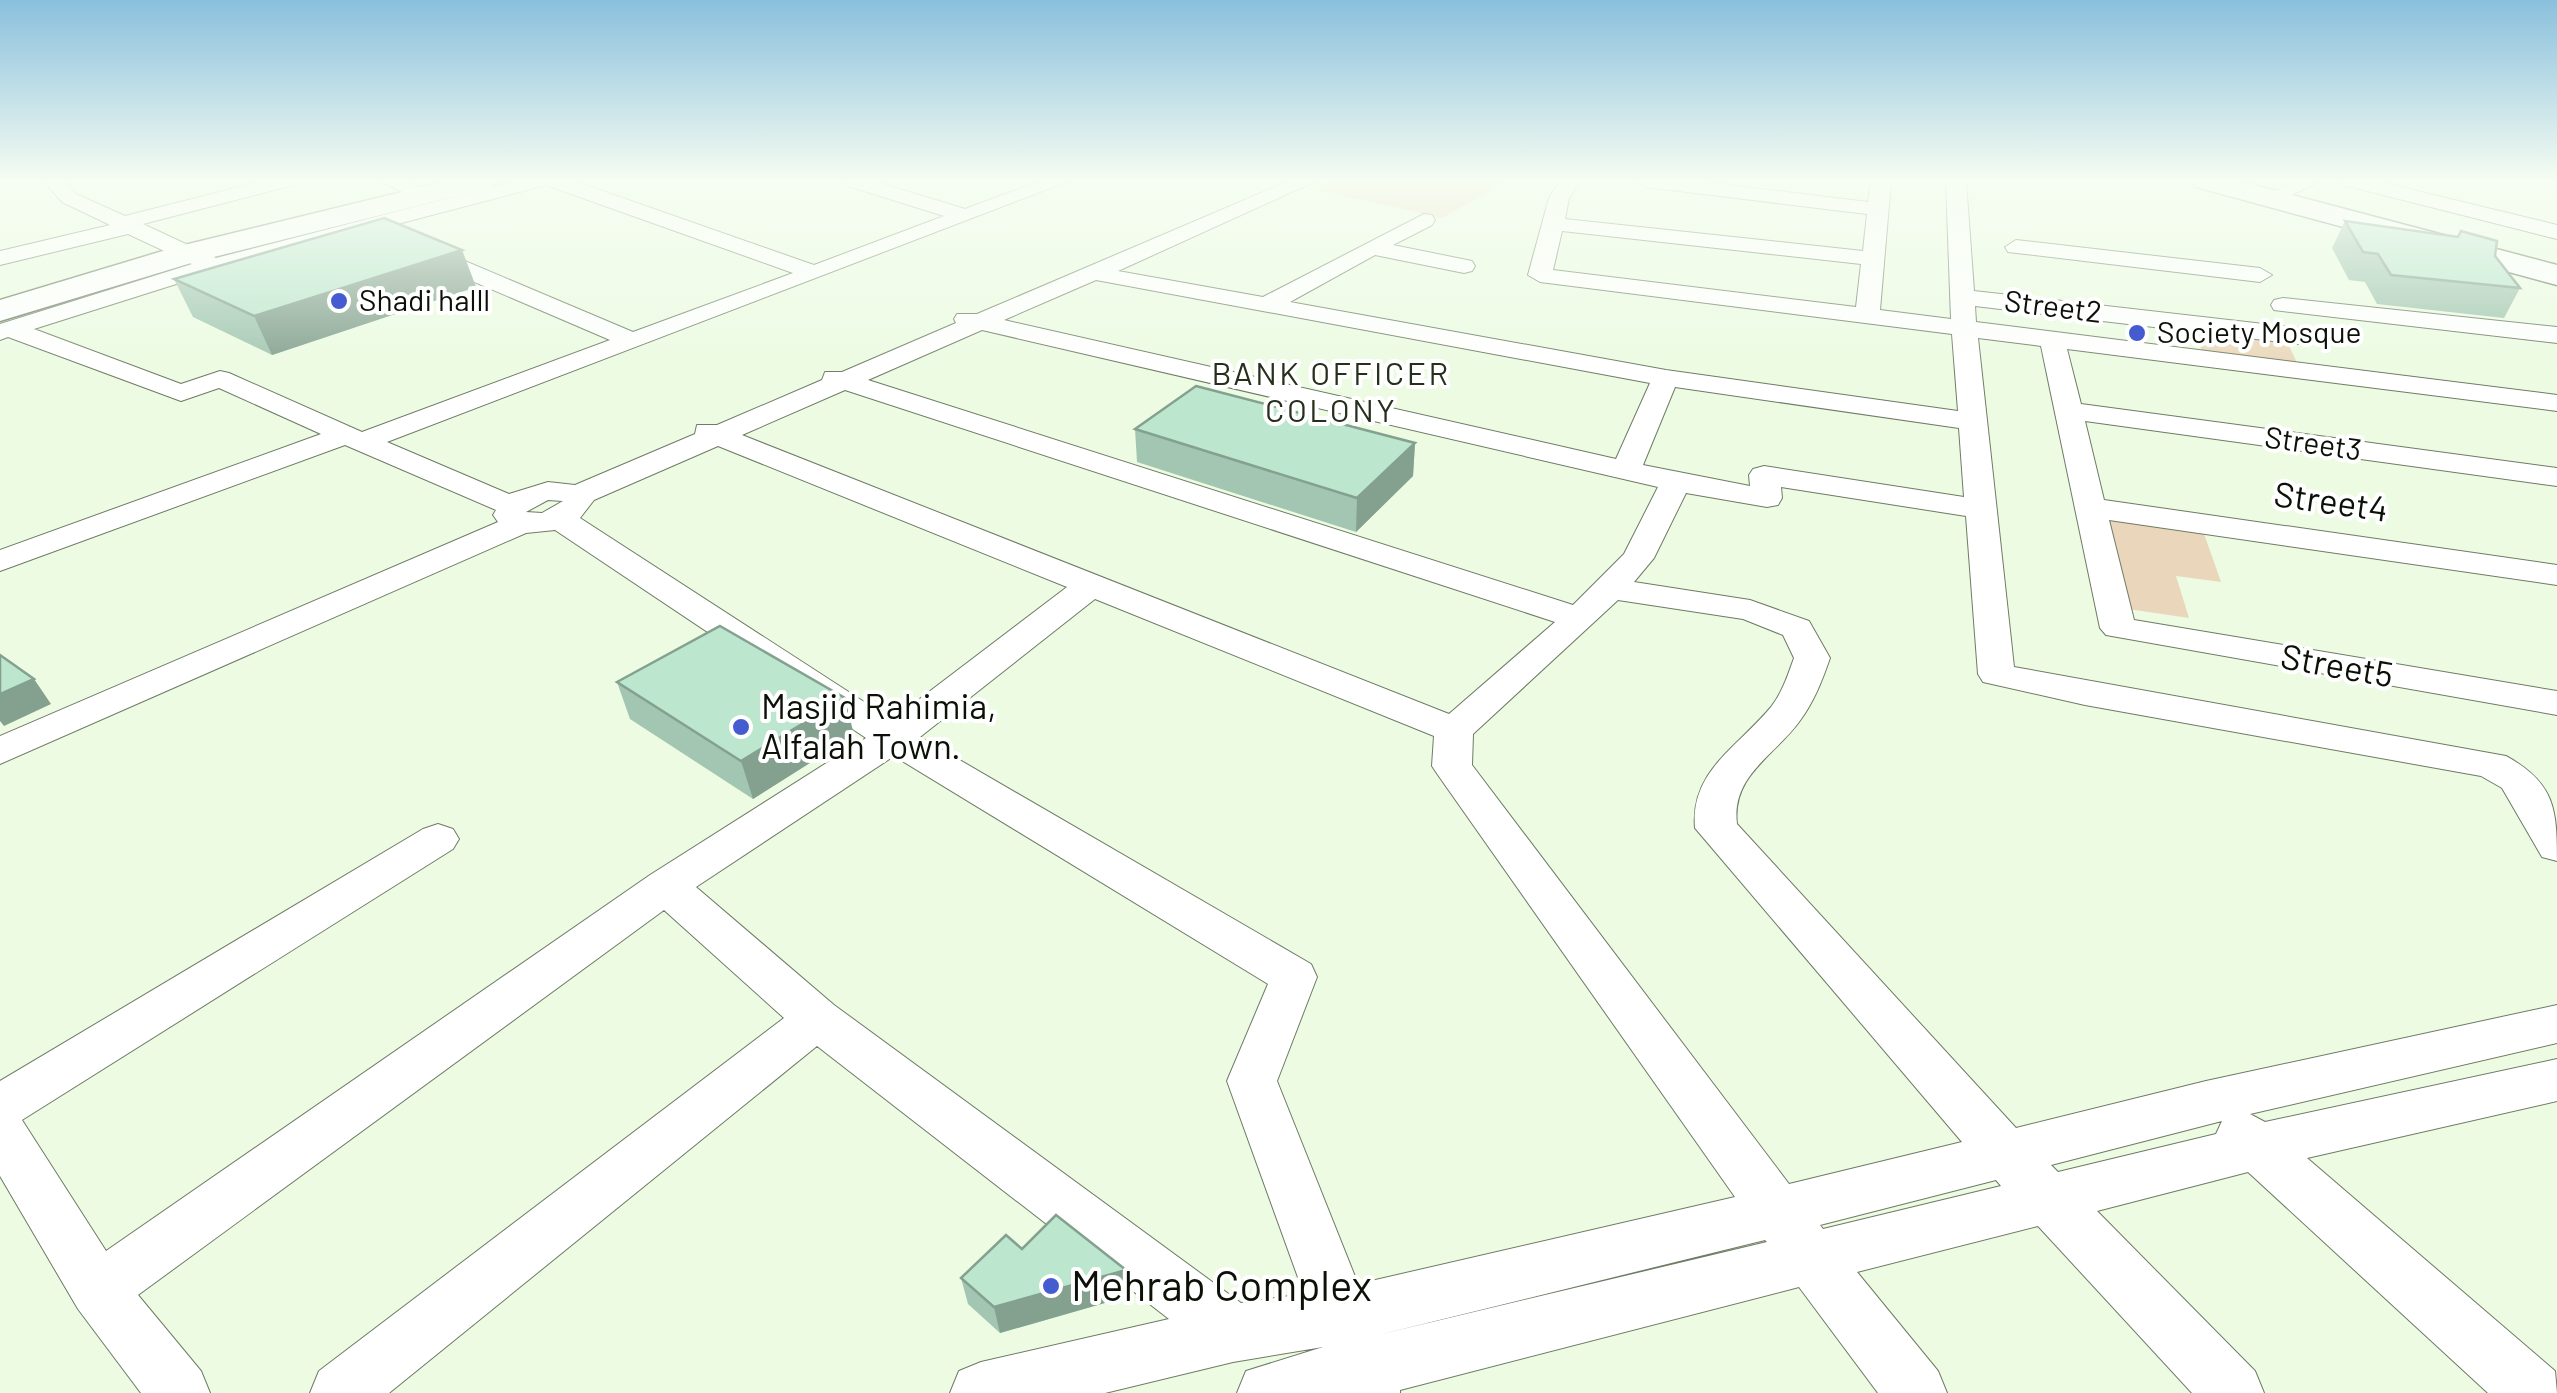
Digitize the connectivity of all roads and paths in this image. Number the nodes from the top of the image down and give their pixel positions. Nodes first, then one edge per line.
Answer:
1 (43, 246) edge
2 (173, 246) edge
3 (249, 246) edge
4 (266, 246) edge
5 (407, 246) edge
6 (738, 246) edge
7 (883, 246) edge
8 (1142, 246) edge
9 (1154, 246) edge
10 (1376, 246) edge
11 (1547, 246) edge
12 (1754, 246) edge
13 (1874, 246) edge
14 (1959, 246) edge
15 (2239, 246) edge
16 (2450, 246) edge
17 (2016, 247) dead end
18 (1372, 248) junction
19 (0, 258) edge
20 (1873, 259) junction
21 (200, 260) junction
22 (1464, 266) dead end
23 (812, 272) junction
24 (1093, 272) junction
25 (2557, 275) edge
26 (2260, 276) junction
27 (2283, 305) junction
28 (1264, 306) junction
29 (1962, 313) junction
30 (1868, 316) junction
31 (972, 321) junction
32 (3, 324) edge
33 (2557, 335) edge
34 (2299, 336) junction
35 (628, 339) junction
36 (2052, 340) junction
37 (2314, 372) junction
38 (1666, 378) junction
39 (839, 380) junction
40 (2557, 403) edge
41 (2070, 412) junction
42 (1972, 421) junction
43 (713, 433) junction
44 (354, 439) junction
45 (1627, 468) junction
46 (2557, 477) edge
47 (1676, 482) junction
48 (541, 508) junction
49 (2093, 508) junction
50 (1980, 509) junction
51 (0, 562) edge
52 (2557, 575) edge
53 (1091, 584) junction
54 (1595, 603) junction
55 (2557, 703) edge
56 (1454, 730) junction
57 (0, 734) edge
58 (892, 738) junction
59 (0, 751) edge
60 (438, 839) dead end
61 (2557, 846) edge
62 (666, 886) junction
63 (817, 1019) junction
64 (2557, 1024) edge
65 (2557, 1080) edge
66 (2206, 1103) junction
67 (0, 1107) edge
68 (0, 1130) edge
69 (2256, 1147) junction
70 (2005, 1153) junction
71 (2048, 1198) junction
72 (1777, 1212) junction
73 (1811, 1258) junction
74 (98, 1290) junction
75 (1340, 1316) junction
76 (1234, 1333) junction
77 (1366, 1382) edge
78 (179, 1393) edge
79 (342, 1393) edge
80 (981, 1393) edge
81 (1268, 1393) edge
82 (1916, 1393) edge
83 (2233, 1393) edge
84 (2534, 1393) edge

1 - 19 street
2 - 21 street
3 - 21 street
4 - 21 street
5 - 35 street
6 - 23 street
7 - 23 street
8 - 31 street
9 - 24 street
10 - 18 street
11 - 30 street, Street2
12 - 20 street
13 - 20 street
14 - 29 street
15 - 26 street
16 - 25 street
17 - 26 street
18 - 22 street
18 - 28 street
20 - 30 street
21 - 32 street
23 - 35 street
24 - 28 street
24 - 31 street
26 - 27 street
27 - 33 street
27 - 34 street
28 - 38 street
29 - 30 street, Street2
29 - 34 street
29 - 36 street, Street2
29 - 42 street
31 - 39 street
31 - 45 street
32 - 44 street
34 - 37 street
35 - 44 street
36 - 37 street, Street2
36 - 41 street
37 - 40 street, Street2
38 - 42 street
38 - 45 street
39 - 43 street
39 - 54 street
41 - 46 street, Street3
41 - 49 street
42 - 50 street
43 - 48 street
43 - 53 street
44 - 48 street
44 - 51 street
45 - 47 street
47 - 50 street
47 - 54 street
48 - 57 street
48 - 58 street
48 - 59 street
49 - 52 street, Street4
49 - 55 street, Street5
50 - 61 street
53 - 56 street
53 - 58 street
54 - 56 street
54 - 70 street
56 - 72 street
58 - 62 street
58 - 75 street
60 - 67 street
62 - 63 street
62 - 74 street
63 - 76 street
63 - 79 street
64 - 66 street
65 - 69 street
66 - 69 street
66 - 70 street
68 - 74 street
69 - 71 street
69 - 84 street
70 - 71 street
70 - 72 street
71 - 73 street
71 - 83 street
72 - 73 street
72 - 75 street
73 - 77 street
73 - 82 street
74 - 78 street
75 - 76 street
75 - 77 street
76 - 80 street
77 - 81 street

